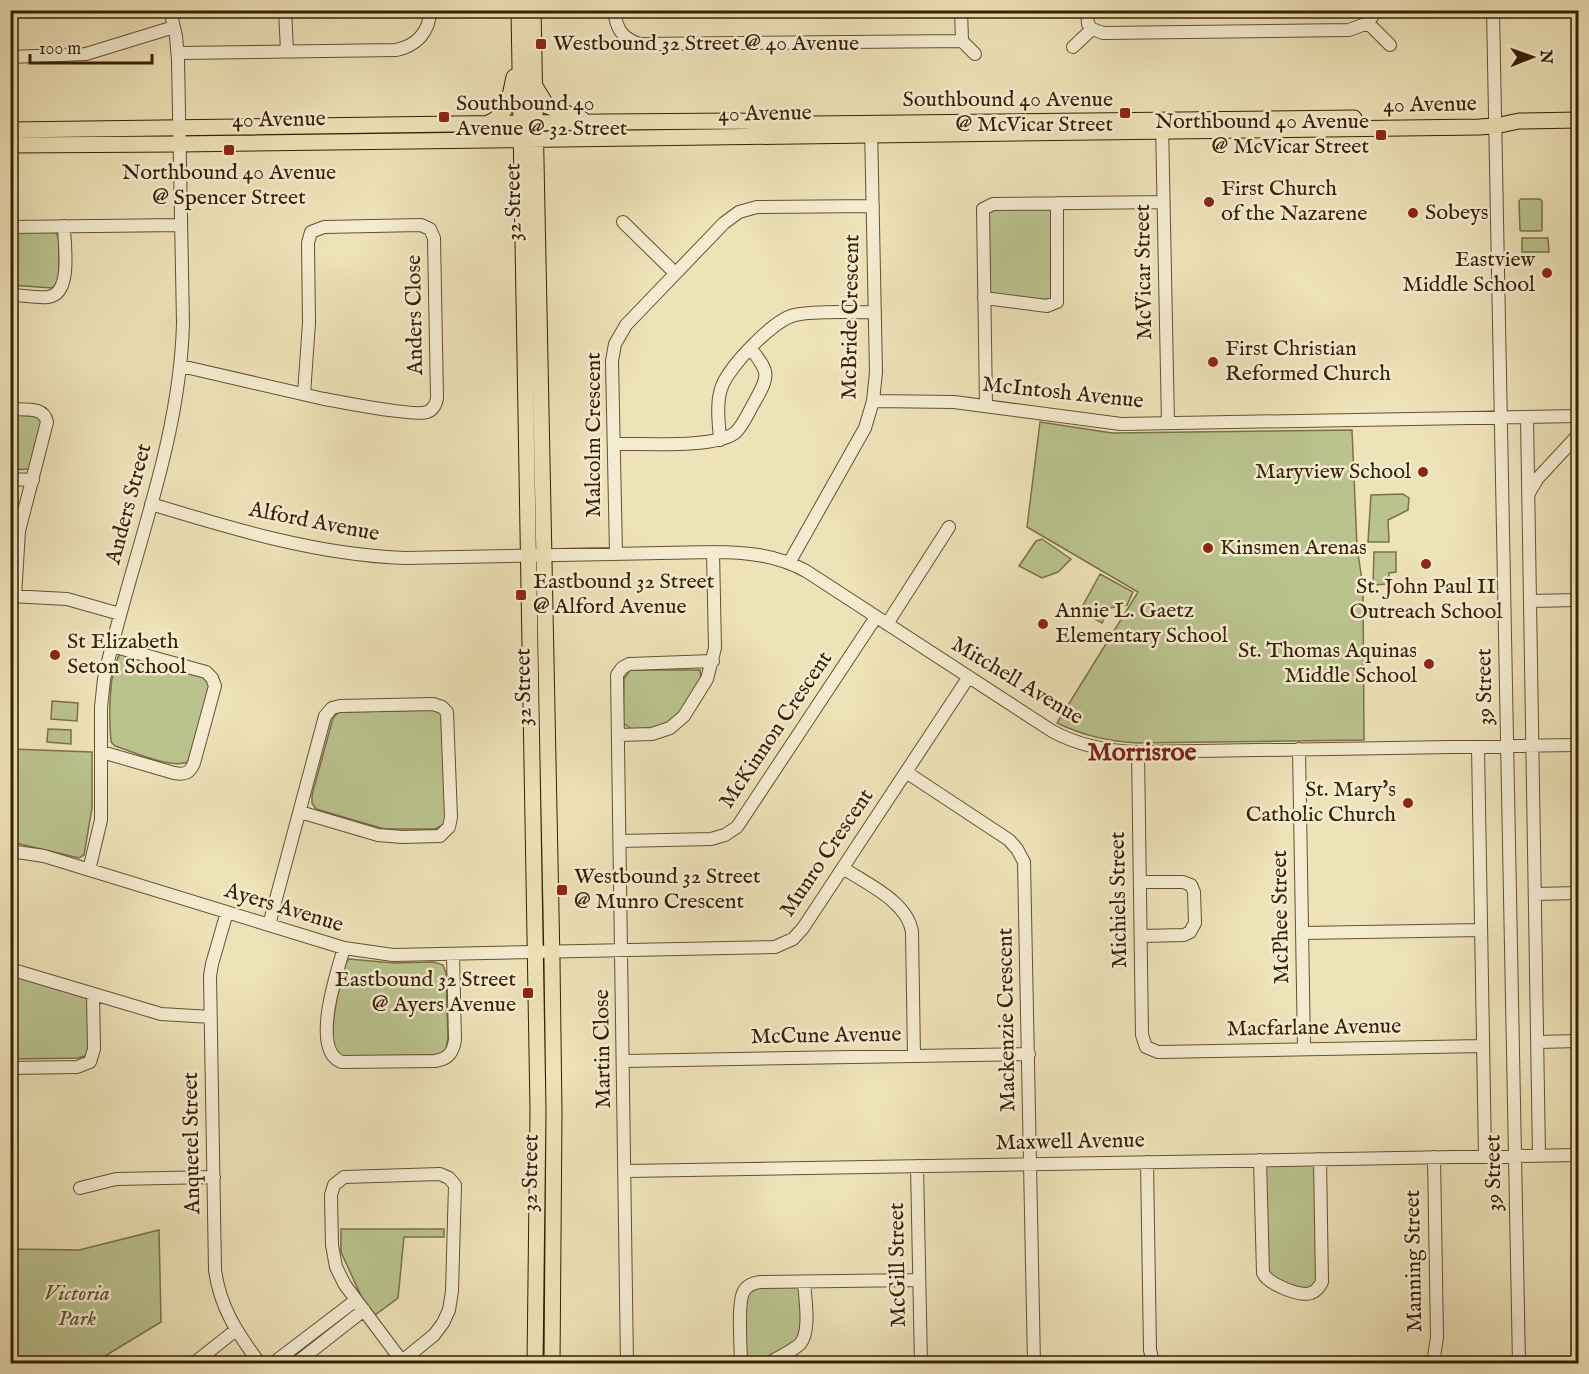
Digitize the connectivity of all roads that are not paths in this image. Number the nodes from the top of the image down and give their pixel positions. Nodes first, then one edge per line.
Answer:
1 (170, 10) edge
2 (285, 10) edge
3 (430, 10) edge
4 (519, 10) edge
5 (533, 10) edge
6 (614, 10) edge
7 (961, 10) edge
8 (1087, 10) edge
9 (1376, 10) edge
10 (1493, 10) edge
11 (1368, 23) junction
12 (174, 27) junction
13 (1092, 29) junction
14 (962, 41) junction
15 (1390, 45) dead end
16 (1073, 47) dead end
17 (287, 51) junction
18 (178, 52) junction
19 (519, 53) junction
20 (975, 54) dead end
21 (10, 57) edge
22 (534, 84) junction
23 (1578, 120) edge
24 (602, 122) junction
25 (1495, 122) junction
26 (484, 124) junction
27 (528, 124) junction
28 (1162, 126) junction
29 (179, 128) junction
30 (871, 129) junction
31 (10, 130) edge
32 (528, 140) junction
33 (179, 144) junction
34 (10, 145) edge
35 (1163, 202) junction
36 (1057, 203) junction
37 (873, 206) junction
38 (623, 222) dead end
39 (181, 225) junction
40 (10, 226) edge
41 (64, 226) junction
42 (675, 273) junction
43 (10, 295) edge
44 (984, 297) junction
45 (875, 312) junction
46 (751, 349) junction
47 (180, 366) junction
48 (304, 394) junction
49 (873, 401) junction
50 (986, 406) junction
51 (10, 409) edge
52 (1578, 416) edge
53 (1501, 417) junction
54 (1527, 417) junction
55 (1168, 423) junction
56 (1578, 435) edge
57 (720, 440) junction
58 (614, 444) junction
59 (10, 479) edge
60 (33, 480) junction
61 (1528, 497) junction
62 (151, 504) junction
63 (949, 527) dead end
64 (713, 552) junction
65 (616, 554) junction
66 (544, 555) junction
67 (527, 556) junction
68 (789, 563) junction
69 (13, 596) edge
70 (1578, 600) edge
71 (1530, 601) junction
72 (120, 614) junction
73 (876, 617) junction
74 (887, 624) junction
75 (112, 646) junction
76 (713, 661) junction
77 (968, 678) junction
78 (618, 735) junction
79 (1578, 745) edge
80 (1507, 746) junction
81 (1532, 746) junction
82 (1479, 747) junction
83 (1299, 749) junction
84 (102, 752) junction
85 (1138, 753) junction
86 (906, 772) junction
87 (300, 812) junction
88 (620, 841) junction
89 (10, 851) edge
90 (843, 868) junction
91 (89, 870) junction
92 (1140, 882) junction
93 (1578, 893) edge
94 (1534, 894) junction
95 (227, 912) junction
96 (269, 925) junction
97 (1481, 930) junction
98 (1302, 933) junction
99 (1141, 936) junction
100 (344, 948) junction
101 (622, 951) junction
102 (534, 952) junction
103 (552, 952) junction
104 (453, 954) junction
105 (10, 969) edge
106 (93, 994) junction
107 (211, 1017) junction
108 (1578, 1041) edge
109 (1538, 1042) junction
110 (1483, 1046) junction
111 (1146, 1047) joint
112 (1304, 1049) junction
113 (1029, 1054) junction
114 (914, 1056) junction
115 (624, 1061) junction
116 (10, 1068) edge
117 (1578, 1155) edge
118 (1485, 1156) junction
119 (1514, 1156) junction
120 (1539, 1156) junction
121 (1434, 1157) junction
122 (1320, 1159) junction
123 (1260, 1160) junction
124 (1147, 1162) junction
125 (1030, 1164) junction
126 (917, 1166) junction
127 (626, 1171) junction
128 (214, 1177) junction
129 (80, 1188) dead end
130 (919, 1280) junction
131 (804, 1282) junction
132 (360, 1305) junction
133 (236, 1330) junction
134 (311, 1334) junction
135 (320, 1344) junction
136 (403, 1362) edge
137 (192, 1364) edge
138 (260, 1364) edge
139 (272, 1364) edge
140 (295, 1364) edge
141 (535, 1364) edge
142 (552, 1364) edge
143 (627, 1364) edge
144 (741, 1364) edge
145 (766, 1364) edge
146 (921, 1364) edge
147 (1034, 1364) edge
148 (1158, 1364) edge
149 (1433, 1364) edge
150 (1518, 1364) edge

1 - 12 street, Anders Street
2 - 17 street
3 - 17 street
4 - 19 main road, 32 Street
5 - 22 main road, 32 Street
6 - 14 street
7 - 14 street
8 - 13 street
9 - 11 street
10 - 25 street, 39 Street
11 - 13 street
11 - 15 street
12 - 18 street, Anders Street
12 - 21 street
13 - 16 street
14 - 20 street
17 - 18 street
18 - 29 street, Anders Street
19 - 26 main road
19 - 27 main road, 32 Street
22 - 24 main road
22 - 27 main road, 32 Street
23 - 25 main road, 40 Avenue
24 - 27 main road, 40 Avenue
24 - 30 main road, 40 Avenue
25 - 28 main road, 40 Avenue
25 - 53 street, 39 Street
26 - 27 main road, 40 Avenue
26 - 29 main road, 40 Avenue
27 - 32 main road, 32 Street
28 - 30 main road, 40 Avenue
28 - 35 street, McVicar Street
29 - 31 main road, 40 Avenue
29 - 33 street, Anders Street
30 - 32 main road, 40 Avenue
30 - 37 street, McBride Crescent
32 - 33 main road, 40 Avenue
32 - 66 main road, 32 Street
32 - 67 main road, 32 Street
33 - 34 main road, 40 Avenue
33 - 39 street, Anders Street
35 - 36 street
35 - 55 street, McVicar Street
36 - 44 street
36 - 44 street
37 - 42 street, Malcolm Crescent
37 - 45 street, McBride Crescent
38 - 42 street
39 - 41 street
39 - 47 street, Anders Street
40 - 41 street
41 - 43 street
42 - 58 street, Malcolm Crescent
44 - 50 street
45 - 46 street
45 - 49 street, McBride Crescent
46 - 57 street
46 - 57 street
47 - 48 street, Anders Close
47 - 62 street, Anders Street
48 - 48 street, Anders Close
49 - 50 street, McIntosh Avenue
49 - 68 street, McBride Crescent
50 - 55 street, McIntosh Avenue
51 - 60 street
52 - 54 street, McIntosh Avenue
53 - 54 street, McIntosh Avenue
53 - 55 street, McIntosh Avenue
53 - 80 street, 39 Street
54 - 61 street, 39 Street
56 - 61 street
57 - 58 street
58 - 65 street, Malcolm Crescent
59 - 60 street
60 - 69 street
61 - 71 street, 39 Street
62 - 67 street, Alford Avenue
62 - 72 street, Anders Street
63 - 74 street
64 - 65 street, Mitchell Avenue
64 - 68 street, Mitchell Avenue
64 - 76 street
65 - 66 street, Mitchell Avenue
66 - 67 street, Alford Avenue
66 - 103 main road, 32 Street
67 - 102 main road, 32 Street
68 - 73 street, Mitchell Avenue
69 - 72 street
70 - 71 street
71 - 81 street, 39 Street
72 - 75 street, Anders Street
73 - 74 street, Mitchell Avenue
73 - 88 street, McKinnon Crescent
74 - 77 street, Mitchell Avenue
75 - 84 street, Anders Street
75 - 84 street
76 - 78 street
76 - 78 street, Martin Close
77 - 85 street, Mitchell Avenue
77 - 86 street, Munro Crescent
78 - 88 street, Martin Close
79 - 81 street, Mitchell Avenue
80 - 81 street, Mitchell Avenue
80 - 82 street, Mitchell Avenue
80 - 119 street, 39 Street
81 - 94 street, 39 Street
82 - 83 street, Mitchell Avenue
82 - 97 street, 39 Street
83 - 85 street, Mitchell Avenue
83 - 98 street, McPhee Street
84 - 91 street, Anders Street
85 - 92 street, Michiels Street
86 - 90 street, Munro Crescent
86 - 113 street, Mackenzie Crescent
87 - 87 street
87 - 96 street
88 - 101 street, Martin Close
89 - 91 street, Ayers Avenue
90 - 101 street, Munro Crescent
90 - 114 street
91 - 95 street, Ayers Avenue
92 - 99 street, Michiels Street
92 - 99 street
93 - 94 street
94 - 109 street, 39 Street
95 - 96 street, Ayers Avenue
95 - 107 street, Anquetel Street
96 - 100 street, Ayers Avenue
97 - 98 street
97 - 110 street, 39 Street
98 - 112 street, McPhee Street
99 - 111 street, Michiels Street
100 - 104 street, Ayers Avenue
100 - 104 street
101 - 103 street, Munro Crescent
101 - 115 street, Martin Close
102 - 103 street, Ayers Avenue
102 - 104 street, Ayers Avenue
102 - 141 main road, 32 Street
103 - 142 main road, 32 Street
105 - 106 street
106 - 107 street
106 - 116 street
107 - 128 street, Anquetel Street
108 - 109 street
109 - 120 street, 39 Street
110 - 112 street, Macfarlane Avenue
110 - 118 street, 39 Street
111 - 112 street, Macfarlane Avenue
113 - 114 street, McCune Avenue
113 - 125 street, Mackenzie Crescent
114 - 115 street, McCune Avenue
115 - 127 street, Martin Close
117 - 120 street, Maxwell Avenue
118 - 119 street, Maxwell Avenue
118 - 121 street, Maxwell Avenue
119 - 120 street, Maxwell Avenue
119 - 150 street, 39 Street
121 - 122 street, Maxwell Avenue
121 - 149 street, Manning Street
122 - 123 street, Maxwell Avenue
122 - 123 street
123 - 124 street, Maxwell Avenue
124 - 125 street, Maxwell Avenue
124 - 148 street
125 - 126 street, Maxwell Avenue
125 - 147 street, Mackenzie Crescent
126 - 127 street, Maxwell Avenue
126 - 130 street, McGill Street
127 - 143 street, Martin Close
128 - 129 street
128 - 133 street, Anquetel Street
130 - 131 street
130 - 146 street, McGill Street
131 - 144 street
131 - 145 street
132 - 134 street
132 - 135 street
132 - 136 street
132 - 136 street
133 - 137 street
133 - 138 street, Anquetel Street
134 - 135 street
134 - 139 street
135 - 140 street

